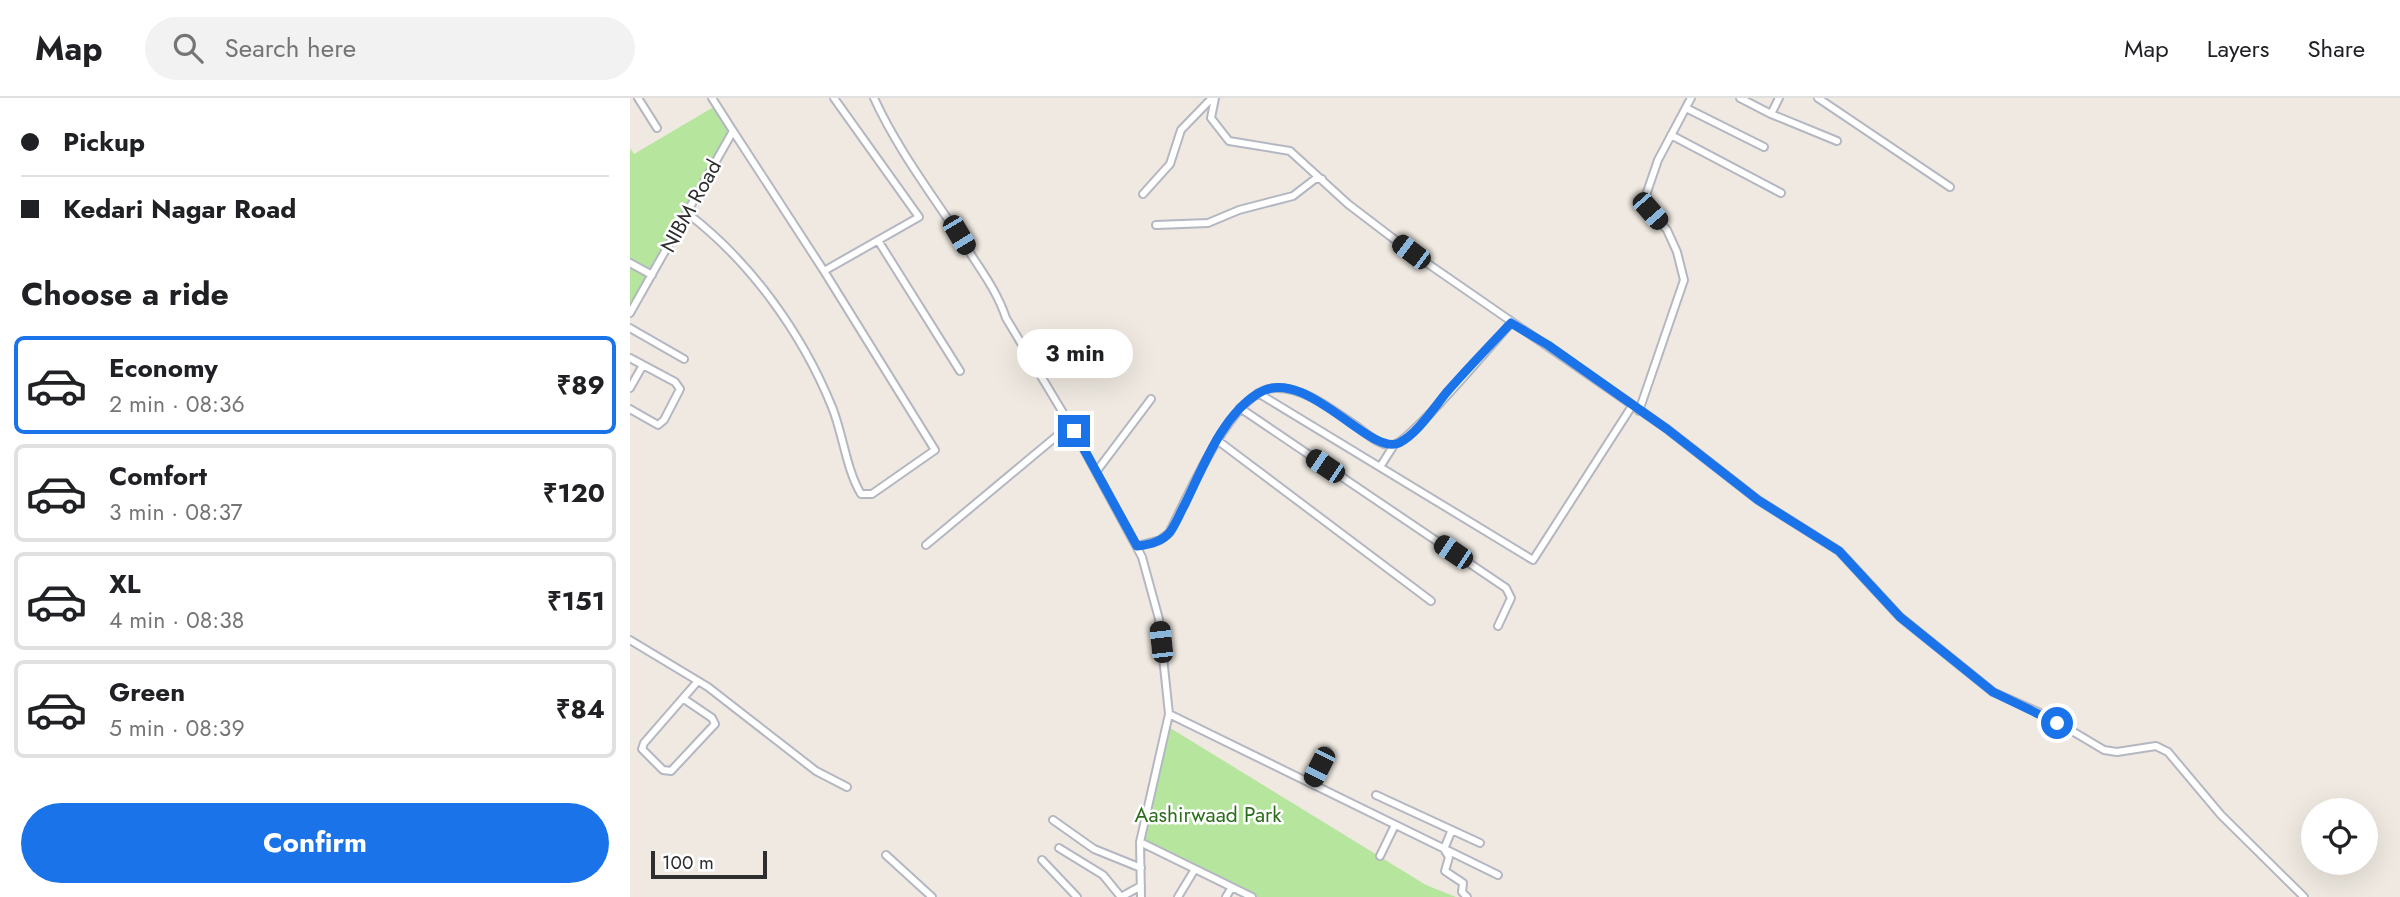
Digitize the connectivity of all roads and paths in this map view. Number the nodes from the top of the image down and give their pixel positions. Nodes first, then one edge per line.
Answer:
1 (638, 98) edge
2 (712, 98) edge
3 (834, 98) edge
4 (874, 98) edge
5 (1213, 98) edge
6 (1691, 98) edge
7 (1740, 98) edge
8 (1779, 98) edge
9 (1818, 98) edge
10 (1686, 108) junction
11 (1771, 114) junction
12 (657, 128) dead end
13 (733, 131) junction
14 (1671, 135) junction
15 (1837, 141) dead end
16 (1764, 147) dead end
17 (1324, 179) junction
18 (1950, 187) dead end
19 (1780, 193) dead end
20 (1143, 194) dead end
21 (687, 213) junction
22 (1156, 225) dead end
23 (879, 242) junction
24 (630, 263) edge
25 (824, 271) junction
26 (652, 275) junction
27 (630, 313) edge
28 (1511, 323) junction
29 (630, 328) edge
30 (630, 358) edge
31 (684, 359) dead end
32 (643, 365) junction
33 (960, 371) dead end
34 (630, 388) edge
35 (1258, 393) junction
36 (1151, 399) dead end
37 (1632, 406) junction
38 (1240, 408) junction
39 (630, 409) edge
40 (1639, 411) junction
41 (1070, 425) junction
42 (1217, 440) junction
43 (1394, 445) junction
44 (1380, 467) junction
45 (1096, 472) junction
46 (926, 545) dead end
47 (1137, 546) junction
48 (1431, 601) dead end
49 (1498, 626) dead end
50 (630, 639) edge
51 (698, 681) junction
52 (684, 699) junction
53 (1170, 714) junction
54 (1327, 751) dead end
55 (1310, 783) junction
56 (847, 787) dead end
57 (1376, 795) dead end
58 (1053, 820) dead end
59 (1395, 825) junction
60 (1451, 832) junction
61 (1140, 842) junction
62 (1480, 843) dead end
63 (1059, 848) dead end
64 (1444, 849) junction
65 (886, 855) dead end
66 (1380, 856) dead end
67 (1042, 860) dead end
68 (1141, 868) junction
69 (1195, 869) junction
70 (1498, 875) dead end
71 (1141, 886) junction
72 (1232, 887) junction
73 (932, 897) edge
74 (1077, 897) edge
75 (1121, 897) edge
76 (1141, 897) edge
77 (1178, 897) edge
78 (1226, 897) edge
79 (1252, 897) edge
80 (1467, 897) edge
81 (2304, 897) edge

1 - 12 street
2 - 13 street
3 - 23 street
4 - 41 street
5 - 17 street
5 - 20 street
6 - 10 street
7 - 11 street
8 - 11 street
9 - 18 street
10 - 14 street
10 - 16 street
11 - 15 street
13 - 21 street, NIBM Road
13 - 25 street
14 - 19 street
14 - 40 street
17 - 22 street
17 - 28 street
21 - 25 street
21 - 26 street, NIBM Road
23 - 25 street
23 - 33 street
24 - 26 street
26 - 27 street, NIBM Road
28 - 37 street
28 - 43 street
29 - 31 street
30 - 32 street
32 - 34 street
32 - 39 street
35 - 38 street
35 - 43 street
35 - 44 street
36 - 45 street
37 - 40 street
37 - 44 street
38 - 42 street
38 - 49 street
40 - 81 street
41 - 45 street
41 - 46 street
42 - 47 street
42 - 48 street
43 - 44 street
45 - 47 street
47 - 53 street
50 - 51 street
51 - 52 street
51 - 56 street
52 - 52 street
53 - 55 street
53 - 61 street
54 - 55 street
55 - 59 street
57 - 60 street
58 - 68 street
59 - 64 street
59 - 66 street
60 - 62 street
60 - 64 street
61 - 68 street
61 - 69 street
63 - 75 street
64 - 70 street
64 - 80 street
65 - 73 street
67 - 74 street
68 - 71 street
69 - 72 street
69 - 77 street
71 - 75 street
71 - 76 street
72 - 78 street
72 - 79 street

